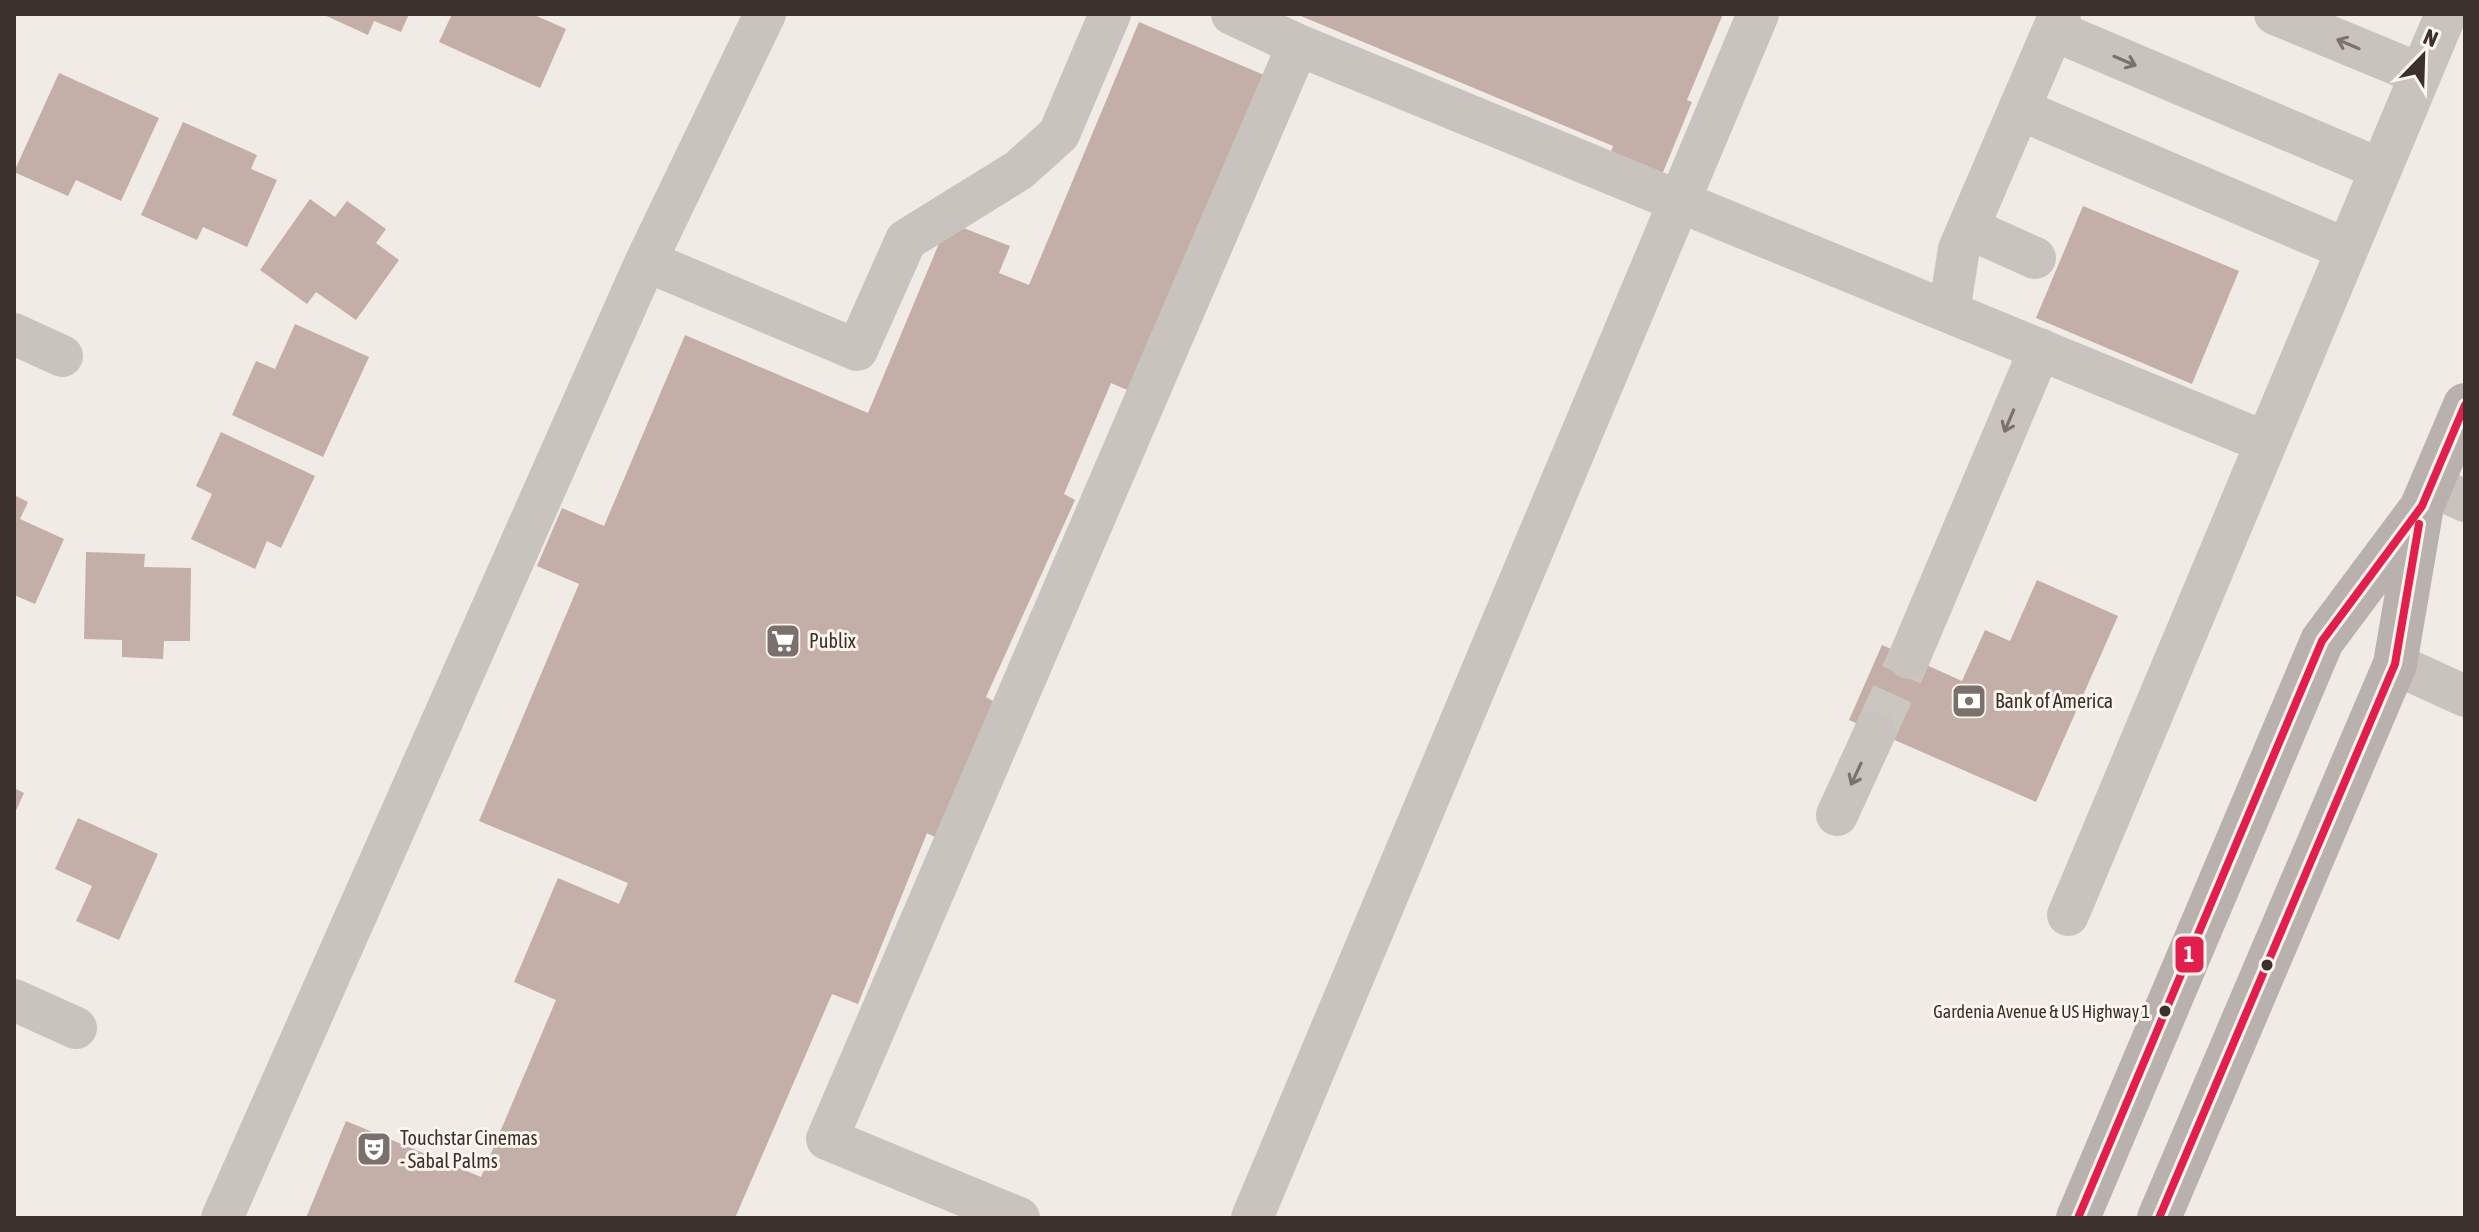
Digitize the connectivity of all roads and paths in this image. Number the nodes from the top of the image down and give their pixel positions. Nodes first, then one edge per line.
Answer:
1 (765, 14) edge
2 (1110, 14) edge
3 (1232, 14) edge
4 (1758, 14) edge
5 (2275, 14) edge
6 (2446, 14) edge
7 (2056, 22) edge
8 (1298, 45) junction
9 (2420, 74) junction
10 (2019, 109) junction
11 (2380, 169) junction
12 (1680, 202) junction
13 (1968, 228) junction
14 (2346, 249) junction
15 (2035, 258) dead end
16 (646, 261) junction
17 (1949, 312) junction
18 (14, 334) edge
19 (2040, 349) junction
20 (62, 356) dead end
21 (2465, 405) edge
22 (2265, 442) junction
23 (2439, 498) edge
24 (1909, 658) tunnel mouth
25 (2395, 664) junction
26 (2465, 696) edge
27 (1875, 732) tunnel mouth
28 (1837, 815) dead end
29 (2068, 915) dead end
30 (14, 1000) edge
31 (76, 1028) dead end
32 (222, 1218) edge
33 (1019, 1218) edge
34 (1252, 1218) edge
35 (2078, 1218) edge
36 (2159, 1218) edge

1 - 16 street
2 - 16 street
3 - 8 street
4 - 12 street
9 -> 5 street
6 - 9 street
7 - 10 street
7 -> 11 street
8 - 12 street
8 - 33 street
9 - 11 street
10 - 13 street
10 - 14 street
11 - 14 street
12 - 17 street
12 - 34 street
13 - 15 street
13 - 17 street
14 - 22 street
16 - 32 street
17 - 19 street
18 - 20 street
19 - 22 street
19 -> 24 street
21 - 23 main road
22 - 29 street
23 - 25 main road
23 - 35 main road
25 - 26 street
25 - 36 main road
27 -> 28 street
30 - 31 street

